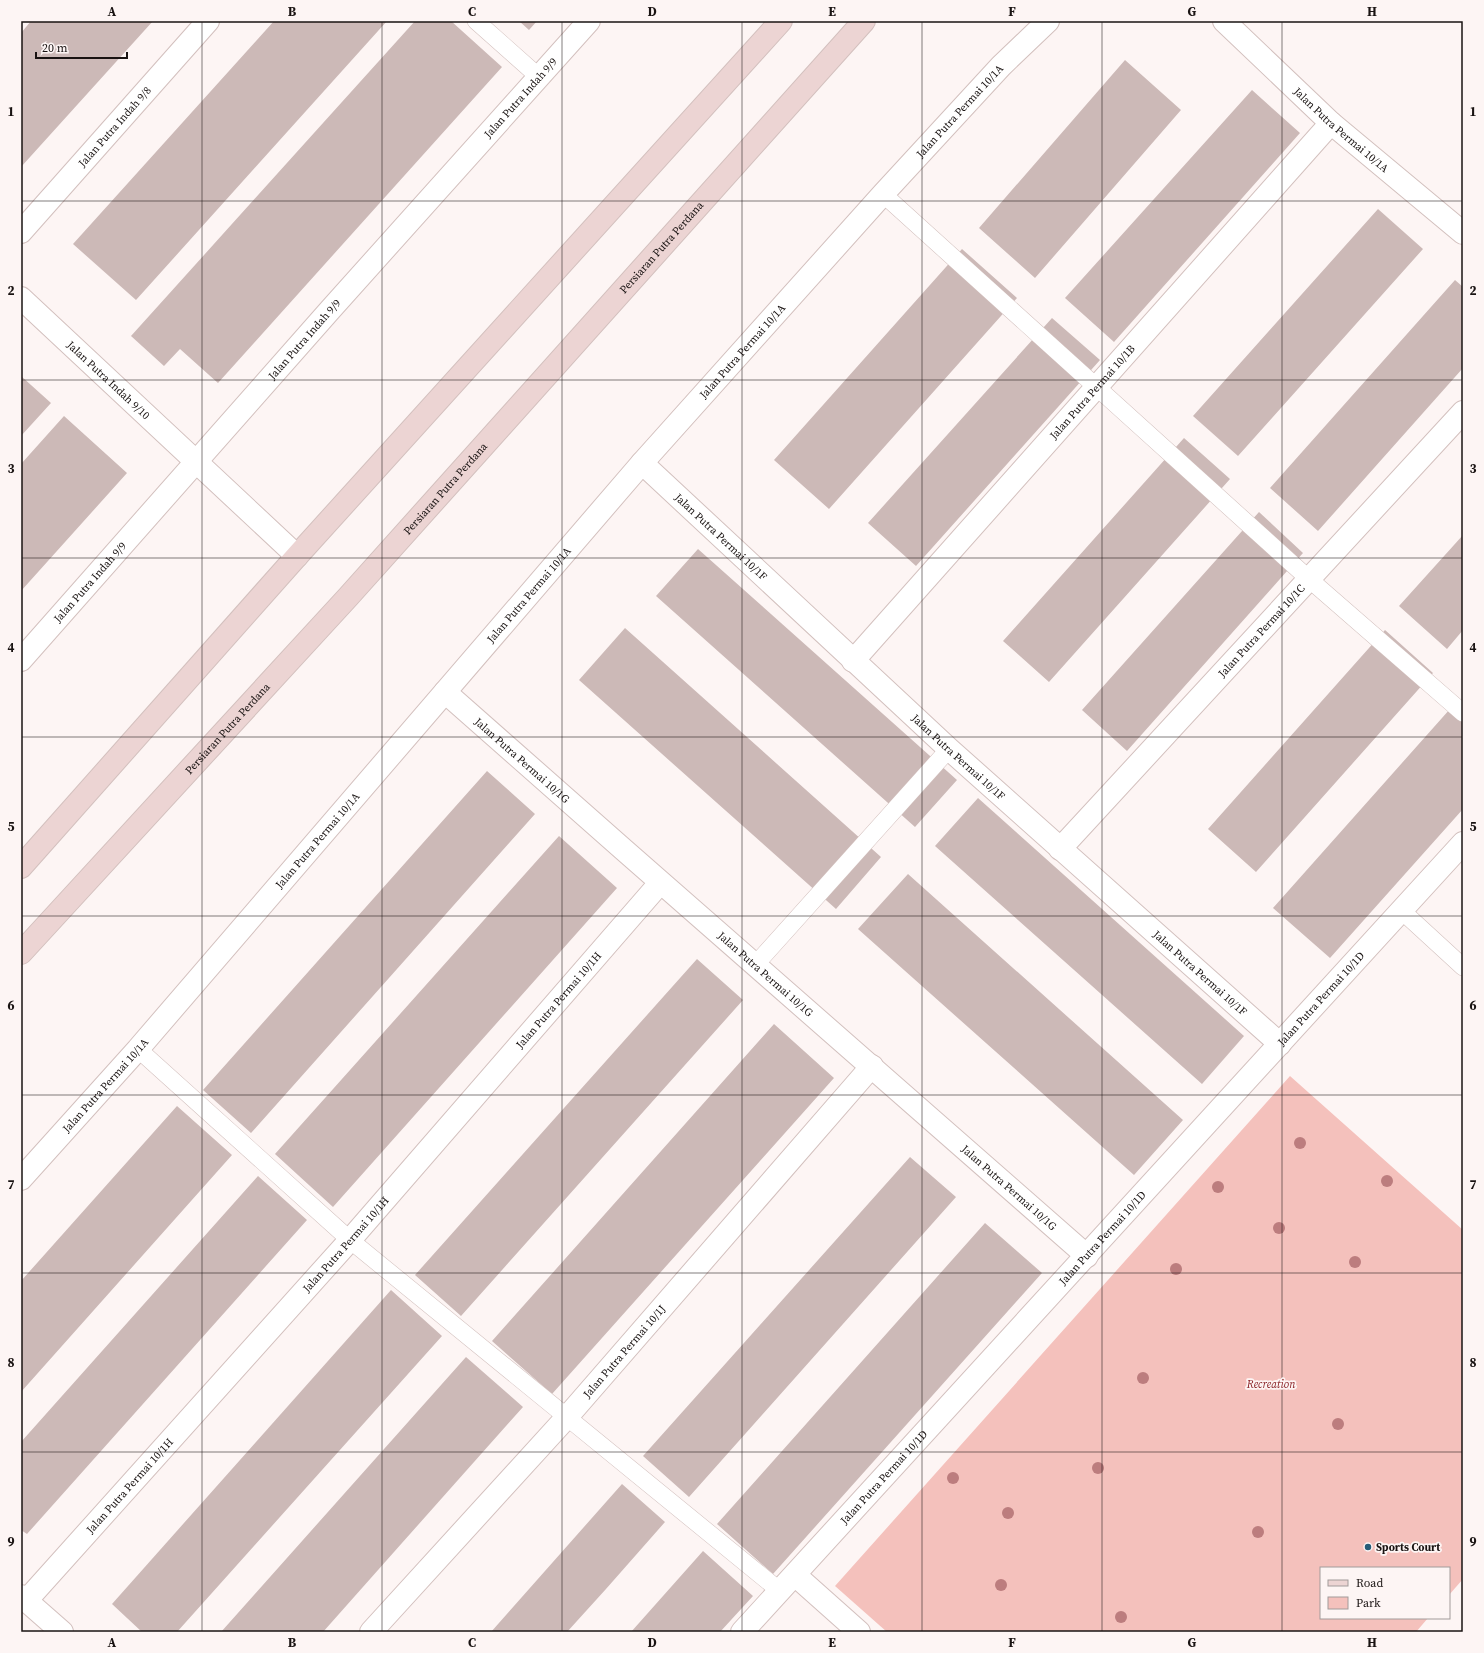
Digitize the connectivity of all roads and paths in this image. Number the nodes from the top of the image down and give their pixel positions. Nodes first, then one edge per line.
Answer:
1 (208, 21) edge
2 (476, 21) edge
3 (589, 21) edge
4 (781, 21) edge
5 (864, 21) edge
6 (1048, 21) edge
7 (1224, 21) edge
8 (540, 77) junction
9 (1331, 123) junction
10 (883, 194) junction
11 (21, 232) edge
12 (1463, 233) edge
13 (21, 298) edge
14 (1098, 387) junction
15 (1463, 412) edge
16 (196, 462) junction
17 (642, 463) junction
18 (298, 556) junction
19 (1309, 579) junction
20 (21, 660) edge
21 (853, 661) junction
22 (445, 692) junction
23 (1463, 713) edge
24 (949, 749) junction
25 (1463, 843) edge
26 (1060, 848) junction
27 (21, 867) edge
28 (660, 883) junction
29 (1402, 911) junction
30 (21, 952) edge
31 (756, 964) junction
32 (1463, 967) edge
33 (1280, 1044) junction
34 (138, 1049) junction
35 (872, 1066) junction
36 (21, 1179) edge
37 (350, 1240) junction
38 (1087, 1256) junction
39 (567, 1417) junction
40 (796, 1575) junction
41 (780, 1590) junction
42 (24, 1598) edge
43 (62, 1632) edge
44 (371, 1632) edge
45 (742, 1632) edge
46 (859, 1632) edge

1 - 11 street, Jalan Putra Indah 9/8
2 - 8 lane
3 - 8 street, Jalan Putra Indah 9/9
4 - 18 main road
5 - 30 main road, Persiaran Putra Perdana
6 - 10 street, Jalan Putra Permai 10/1A
7 - 9 street, Jalan Putra Permai 10/1A
8 - 16 street, Jalan Putra Indah 9/9
9 - 12 street, Jalan Putra Permai 10/1A
9 - 14 street, Jalan Putra Permai 10/1B
10 - 14 lane
10 - 17 street, Jalan Putra Permai 10/1A
13 - 16 street, Jalan Putra Indah 9/10
14 - 19 lane
14 - 21 street, Jalan Putra Permai 10/1B
15 - 19 street, Jalan Putra Permai 10/1C
16 - 18 street, Jalan Putra Indah 9/10
16 - 20 street, Jalan Putra Indah 9/9
17 - 21 street, Jalan Putra Permai 10/1F
17 - 22 street, Jalan Putra Permai 10/1A
18 - 27 main road
19 - 23 lane
19 - 26 street, Jalan Putra Permai 10/1C
21 - 24 street, Jalan Putra Permai 10/1F
22 - 28 street, Jalan Putra Permai 10/1G
22 - 34 street, Jalan Putra Permai 10/1A
24 - 26 street, Jalan Putra Permai 10/1F
24 - 31 lane
25 - 29 street, Jalan Putra Permai 10/1D
26 - 33 street, Jalan Putra Permai 10/1F
28 - 31 street, Jalan Putra Permai 10/1G
28 - 37 street, Jalan Putra Permai 10/1H
29 - 32 lane
29 - 33 street, Jalan Putra Permai 10/1D
31 - 35 street, Jalan Putra Permai 10/1G
33 - 38 street, Jalan Putra Permai 10/1D
34 - 36 street, Jalan Putra Permai 10/1A
34 - 37 lane
35 - 38 street, Jalan Putra Permai 10/1G
35 - 39 street, Jalan Putra Permai 10/1J
37 - 39 lane
37 - 42 street, Jalan Putra Permai 10/1H
38 - 40 street, Jalan Putra Permai 10/1D
39 - 41 lane
39 - 44 street, Jalan Putra Permai 10/1J
40 - 41 street, Jalan Putra Permai 10/1D
40 - 46 street
41 - 45 street, Jalan Putra Permai 10/1D
42 - 43 street

